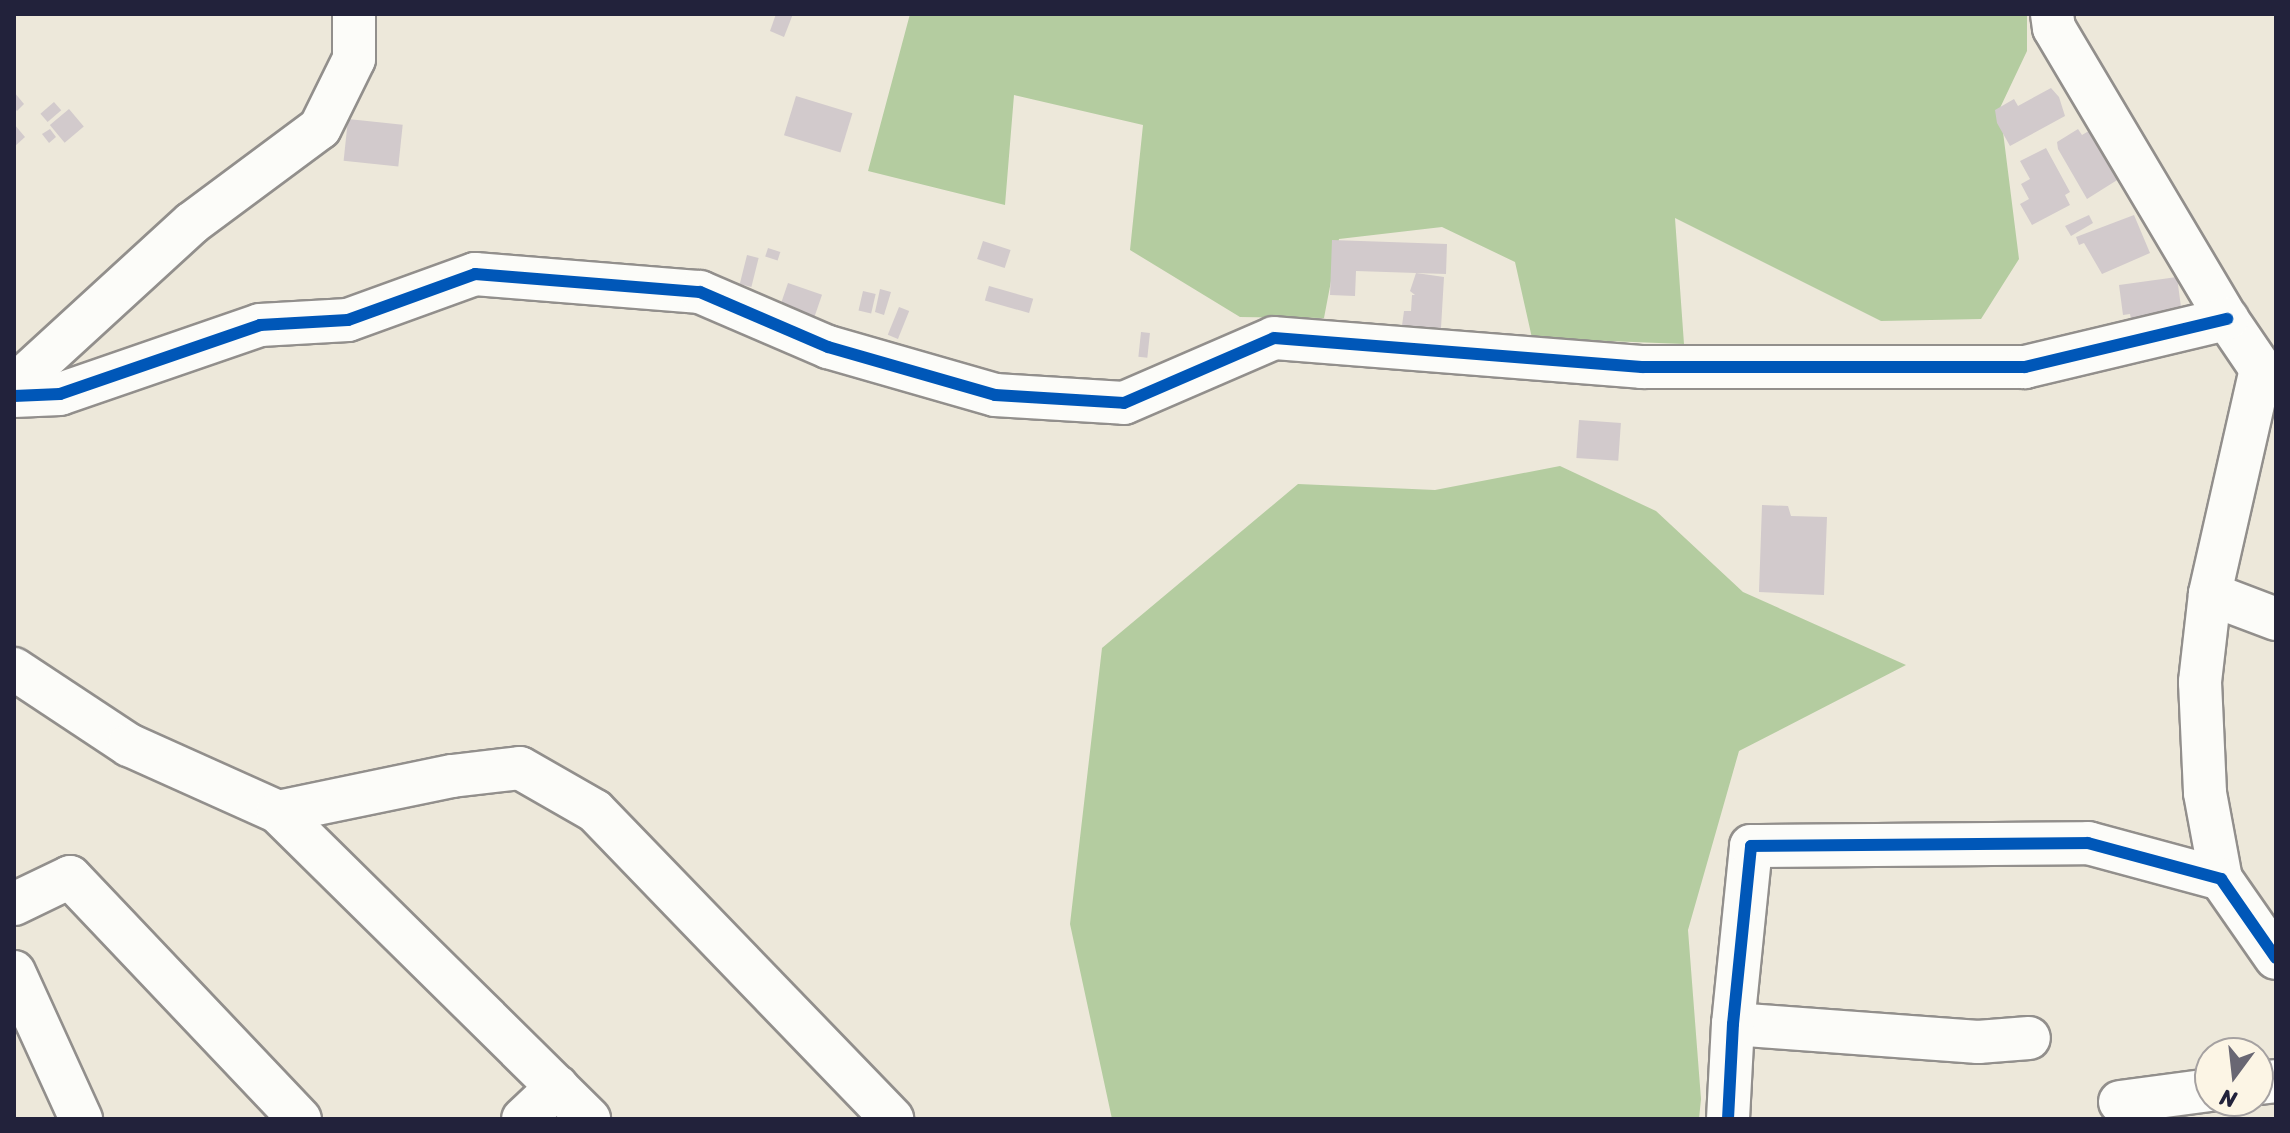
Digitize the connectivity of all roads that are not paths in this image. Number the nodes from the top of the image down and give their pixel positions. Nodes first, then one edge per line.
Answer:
1 (354, 14) edge
2 (2052, 14) edge
3 (2227, 319) junction
4 (14, 386) edge
5 (14, 396) edge
6 (2210, 594) junction
7 (2276, 619) edge
8 (14, 669) edge
9 (278, 812) junction
10 (2221, 879) junction
11 (14, 904) edge
12 (2271, 943) edge
13 (14, 972) edge
14 (1733, 1024) junction
15 (2029, 1038) dead end
16 (557, 1087) junction
17 (2194, 1101) edge
18 (2120, 1102) dead end
19 (81, 1119) edge
20 (300, 1119) edge
21 (523, 1119) edge
22 (589, 1119) edge
23 (892, 1119) edge
24 (1728, 1119) edge

1 - 4 street
2 - 3 street
3 - 5 street
3 - 6 street
6 - 7 street
6 - 10 street
8 - 9 street
9 - 16 street
9 - 23 street
10 - 12 street
10 - 14 street
11 - 20 street
13 - 19 street
14 - 15 street
14 - 24 street
16 - 21 street
16 - 22 street
17 - 18 street

